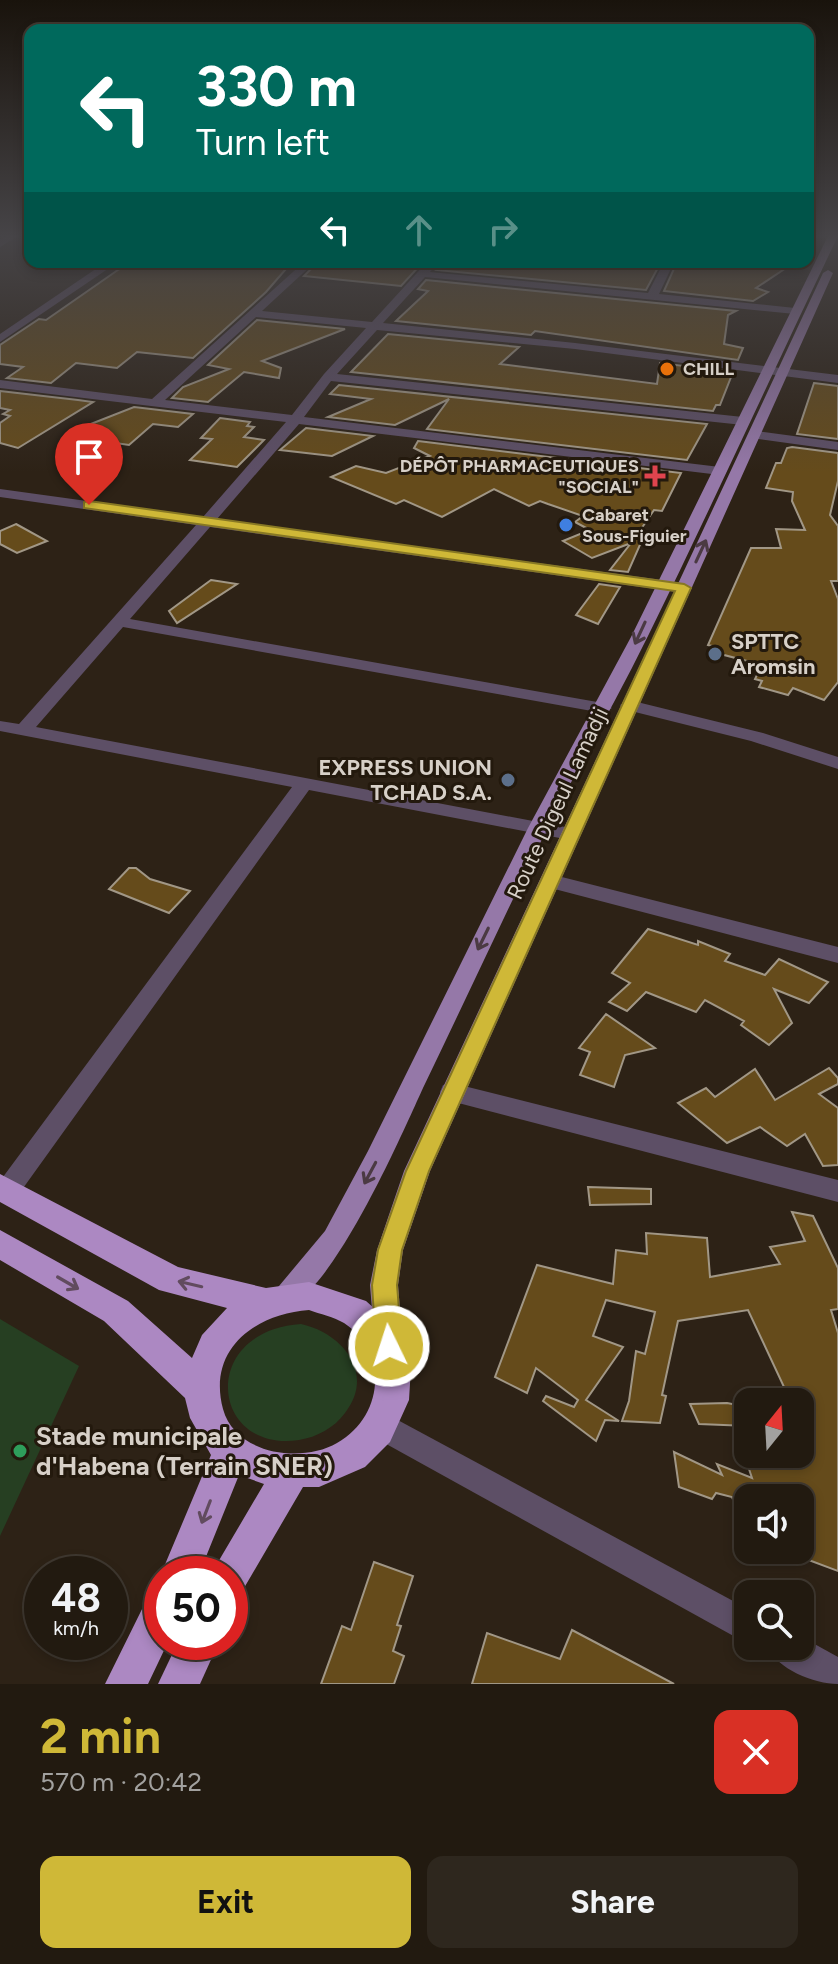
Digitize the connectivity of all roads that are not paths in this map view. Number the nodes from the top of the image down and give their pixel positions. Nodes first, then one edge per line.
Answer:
1 (255, 314) edge
2 (36, 315) edge
3 (261, 315) edge
4 (385, 315) edge
5 (794, 315) edge
6 (809, 315) edge
7 (374, 326) junction
8 (0, 339) edge
9 (775, 370) junction
10 (328, 377) junction
11 (838, 379) edge
12 (0, 384) edge
13 (157, 401) junction
14 (297, 418) junction
15 (750, 428) junction
16 (838, 446) edge
17 (720, 471) junction
18 (0, 493) edge
19 (207, 520) junction
20 (662, 586) junction
21 (684, 588) junction
22 (121, 622) junction
23 (629, 705) junction
24 (603, 708) junction
25 (0, 726) edge
26 (24, 730) junction
27 (838, 763) edge
28 (305, 783) junction
29 (538, 828) junction
30 (570, 834) junction
31 (550, 881) junction
32 (838, 955) edge
33 (452, 1092) junction
34 (4, 1189) edge
35 (838, 1191) edge
36 (0, 1244) edge
37 (274, 1300) junction
38 (389, 1346) junction
39 (201, 1389) junction
40 (381, 1425) junction
41 (231, 1450) junction
42 (292, 1472) junction
43 (187, 1556) edge
44 (241, 1556) edge
45 (734, 1619) edge
46 (144, 1648) edge
47 (190, 1660) edge
48 (810, 1660) edge
49 (838, 1675) edge
50 (126, 1684) edge
51 (179, 1684) edge

1 - 13 street
2 - 8 street
3 - 7 street
4 - 7 street
5 - 9 main road
6 - 9 main road, Route Digeul Lamadji
7 - 9 street
7 - 10 street
9 - 11 street
9 - 15 main road, Route Digeul Lamadji
10 - 14 street
10 - 15 street
12 - 13 street
13 - 14 street
14 - 17 street
14 - 19 street
15 - 16 street
15 - 17 main road
21 -> 15 main road, Route Digeul Lamadji
17 - 20 main road
18 - 19 street
19 - 20 street
19 - 22 street
20 - 21 street
20 -> 24 main road
21 - 23 main road, Route Digeul Lamadji
22 - 24 street
22 - 26 street
23 - 27 street
23 - 30 main road, Route Digeul Lamadji
24 - 29 main road
25 - 26 street
26 - 28 street
28 - 29 street
28 - 34 street
29 - 30 street
29 -> 37 main road
30 - 31 main road, Route Digeul Lamadji
31 - 32 street
31 - 33 main road, Route Digeul Lamadji
33 - 35 street
33 - 38 main road, Route Digeul Lamadji
37 -> 34 highway
36 -> 39 highway
37 - 38 highway
37 - 39 highway
38 - 40 highway
39 - 41 highway
40 - 42 highway
40 - 45 street
41 - 42 highway
41 -> 43 highway
42 - 44 highway
46 - 50 highway
47 - 51 highway
48 - 49 street

